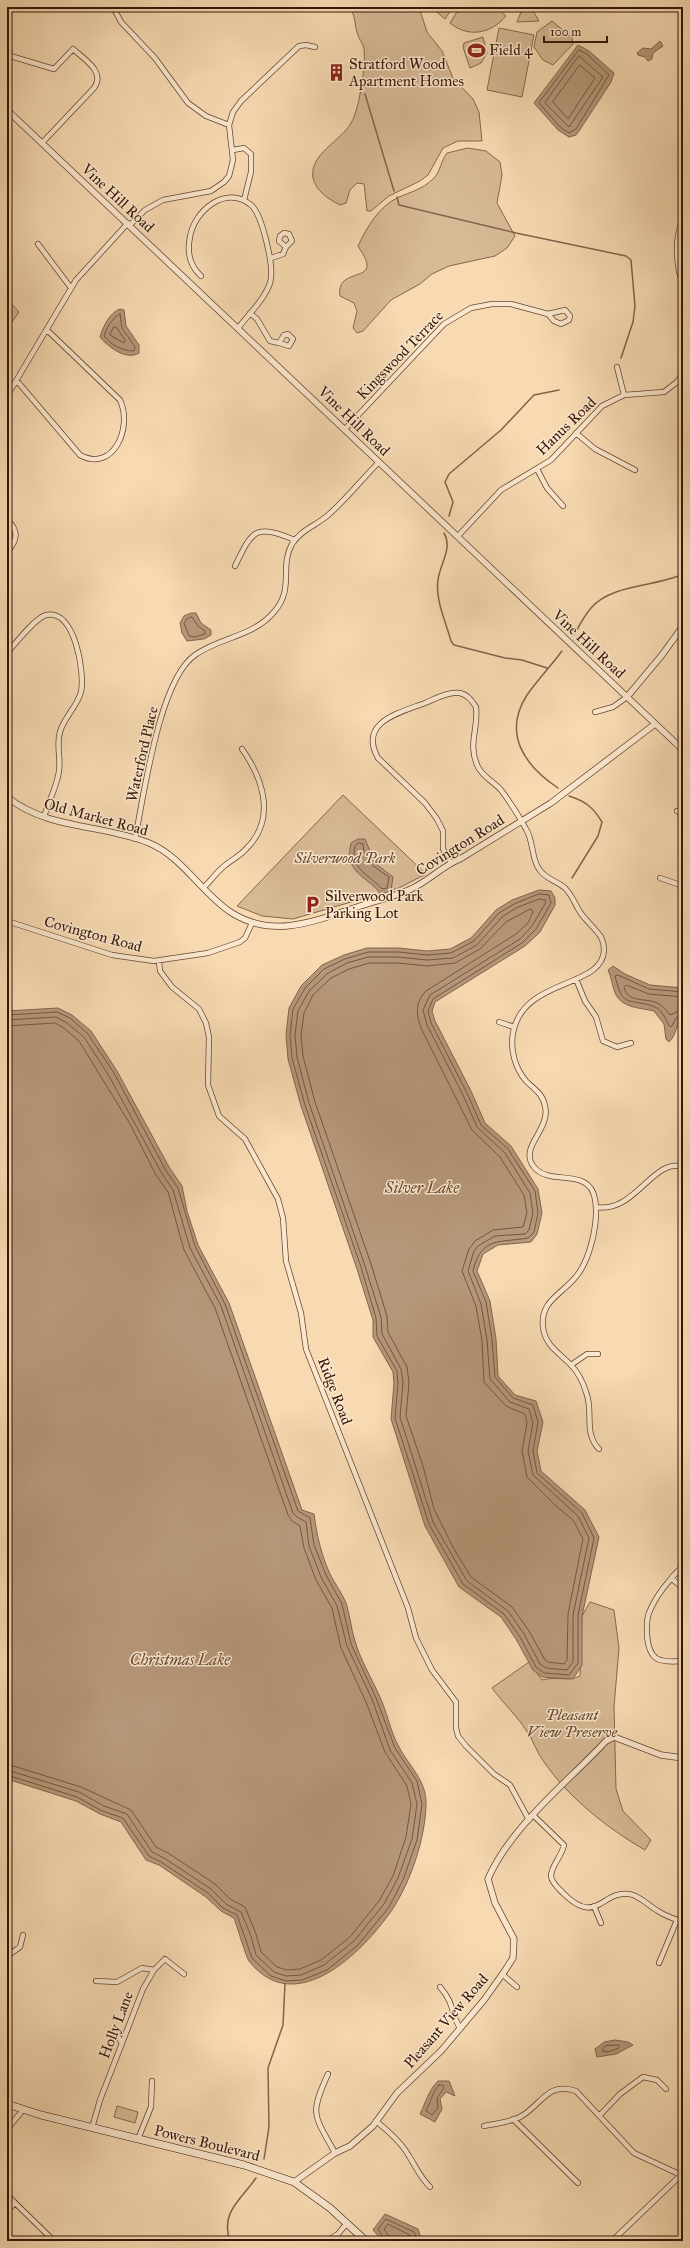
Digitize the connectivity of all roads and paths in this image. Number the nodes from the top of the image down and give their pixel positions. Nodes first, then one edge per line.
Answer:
1 (10, 7) edge
2 (113, 7) edge
3 (7, 12) edge
4 (315, 47) dead end
5 (7, 56) edge
6 (7, 110) edge
7 (229, 125) junction
8 (42, 143) junction
9 (233, 150) junction
10 (244, 200) junction
11 (683, 220) edge
12 (129, 224) junction
13 (38, 244) dead end
14 (286, 247) dead end
15 (270, 258) junction
16 (201, 276) dead end
17 (683, 285) edge
18 (71, 288) junction
19 (250, 313) junction
20 (548, 314) junction
21 (683, 320) edge
22 (238, 328) junction
23 (47, 330) junction
24 (683, 339) edge
25 (279, 343) dead end
26 (617, 367) dead end
27 (683, 373) edge
28 (17, 381) junction
29 (624, 395) junction
30 (7, 396) edge
31 (345, 429) junction
32 (576, 432) junction
33 (379, 462) junction
34 (537, 469) junction
35 (635, 470) dead end
36 (563, 506) dead end
37 (7, 520) edge
38 (458, 536) junction
39 (296, 540) junction
40 (7, 552) edge
41 (235, 566) dead end
42 (683, 626) edge
43 (7, 653) edge
44 (627, 697) junction
45 (595, 712) dead end
46 (655, 724) junction
47 (242, 749) dead end
48 (683, 750) edge
49 (7, 797) edge
50 (677, 811) dead end
51 (683, 815) edge
52 (44, 817) junction
53 (521, 821) junction
54 (135, 838) junction
55 (451, 863) junction
56 (660, 878) dead end
57 (683, 886) edge
58 (203, 888) junction
59 (7, 921) edge
60 (252, 922) junction
61 (159, 961) junction
62 (576, 979) junction
63 (499, 1022) dead end
64 (514, 1027) junction
65 (631, 1043) dead end
66 (683, 1167) edge
67 (596, 1207) junction
68 (598, 1354) dead end
69 (571, 1365) junction
70 (599, 1449) dead end
71 (683, 1566) edge
72 (672, 1578) junction
73 (683, 1588) edge
74 (683, 1661) edge
75 (683, 1758) edge
76 (532, 1818) junction
77 (594, 1906) junction
78 (678, 1920) junction
79 (683, 1922) edge
80 (601, 1923) dead end
81 (23, 1935) dead end
82 (7, 1956) edge
83 (659, 1963) dead end
84 (154, 1970) junction
85 (184, 1974) dead end
86 (502, 1974) junction
87 (96, 1981) dead end
88 (440, 1987) dead end
89 (517, 1987) dead end
90 (460, 2028) junction
91 (112, 2032) dead end
92 (122, 2044) junction
93 (328, 2074) dead end
94 (152, 2081) dead end
95 (666, 2089) dead end
96 (7, 2104) edge
97 (23, 2110) junction
98 (600, 2115) junction
99 (513, 2119) junction
100 (376, 2121) junction
101 (484, 2126) dead end
102 (92, 2128) junction
103 (7, 2129) edge
104 (138, 2139) junction
105 (335, 2153) junction
106 (682, 2174) edge
107 (294, 2182) junction
108 (578, 2183) dead end
109 (430, 2187) dead end
110 (7, 2195) edge
111 (15, 2203) junction
112 (7, 2211) edge
113 (347, 2223) junction
114 (54, 2241) edge
115 (327, 2241) edge
116 (366, 2241) edge
117 (612, 2241) edge

1 - 3 street
2 - 7 street
4 - 7 street
5 - 8 street
6 - 8 street, Vine Hill Road
7 - 9 street
8 - 12 street, Vine Hill Road
9 - 10 street
9 - 12 street
10 - 15 street
10 - 16 street
11 - 17 street
12 - 18 street
12 - 22 street, Vine Hill Road
13 - 18 street
14 - 15 street
15 - 19 street
18 - 23 street
19 - 22 street
19 - 25 street
20 - 20 street, Kingswood Terrace
20 - 31 street, Kingswood Terrace
21 - 24 street
22 - 31 street, Vine Hill Road
23 - 28 street
23 - 28 street
26 - 29 street
27 - 29 street, Hanus Road
28 - 30 street
29 - 32 street, Hanus Road
31 - 33 street, Vine Hill Road
32 - 34 street, Hanus Road
32 - 35 street
33 - 38 street, Vine Hill Road
33 - 39 street, Waterford Place
34 - 36 street
34 - 38 street, Hanus Road
37 - 40 street
38 - 44 street, Vine Hill Road
39 - 41 street
39 - 54 street, Waterford Place
42 - 44 street
43 - 52 street
44 - 45 street
44 - 46 street, Vine Hill Road
46 - 48 street, Vine Hill Road
46 - 53 street, Covington Road
47 - 58 street
49 - 52 street, Old Market Road
50 - 51 street
52 - 54 street, Old Market Road
53 - 55 street, Covington Road
53 - 55 street
53 - 62 street
54 - 58 street, Old Market Road
55 - 60 street, Covington Road
56 - 57 street
58 - 60 street, Old Market Road
59 - 61 street, Covington Road
60 - 61 street, Covington Road
61 - 76 street, Ridge Road
62 - 64 street
62 - 65 street
63 - 64 street
64 - 67 street
66 - 67 street
67 - 69 street
68 - 69 street
69 - 70 street
71 - 72 street
72 - 73 street
72 - 74 street
75 - 76 street, Pleasant View Road
76 - 77 street, Ridge Road
76 - 86 street, Pleasant View Road
77 - 78 street
77 - 80 street
78 - 79 street
78 - 83 street
81 - 82 street
84 - 85 street
84 - 87 street
84 - 92 street, Holly Lane
86 - 89 street
86 - 90 street, Pleasant View Road
88 - 90 street
90 - 100 street, Pleasant View Road
91 - 92 street
92 - 102 street, Holly Lane
93 - 105 street
94 - 104 street
95 - 98 street
96 - 97 main road, Powers Boulevard
97 - 102 main road, Powers Boulevard
97 - 103 street
98 - 99 street
98 - 106 street
99 - 101 street
99 - 108 street
100 - 105 street, Pleasant View Road
100 - 109 street
102 - 104 main road, Powers Boulevard
104 - 107 main road, Powers Boulevard
105 - 107 street, Pleasant View Road
106 - 117 street
107 - 113 main road, Powers Boulevard
110 - 111 street
111 - 112 street
111 - 114 street
113 - 115 street
113 - 116 main road, Powers Boulevard

